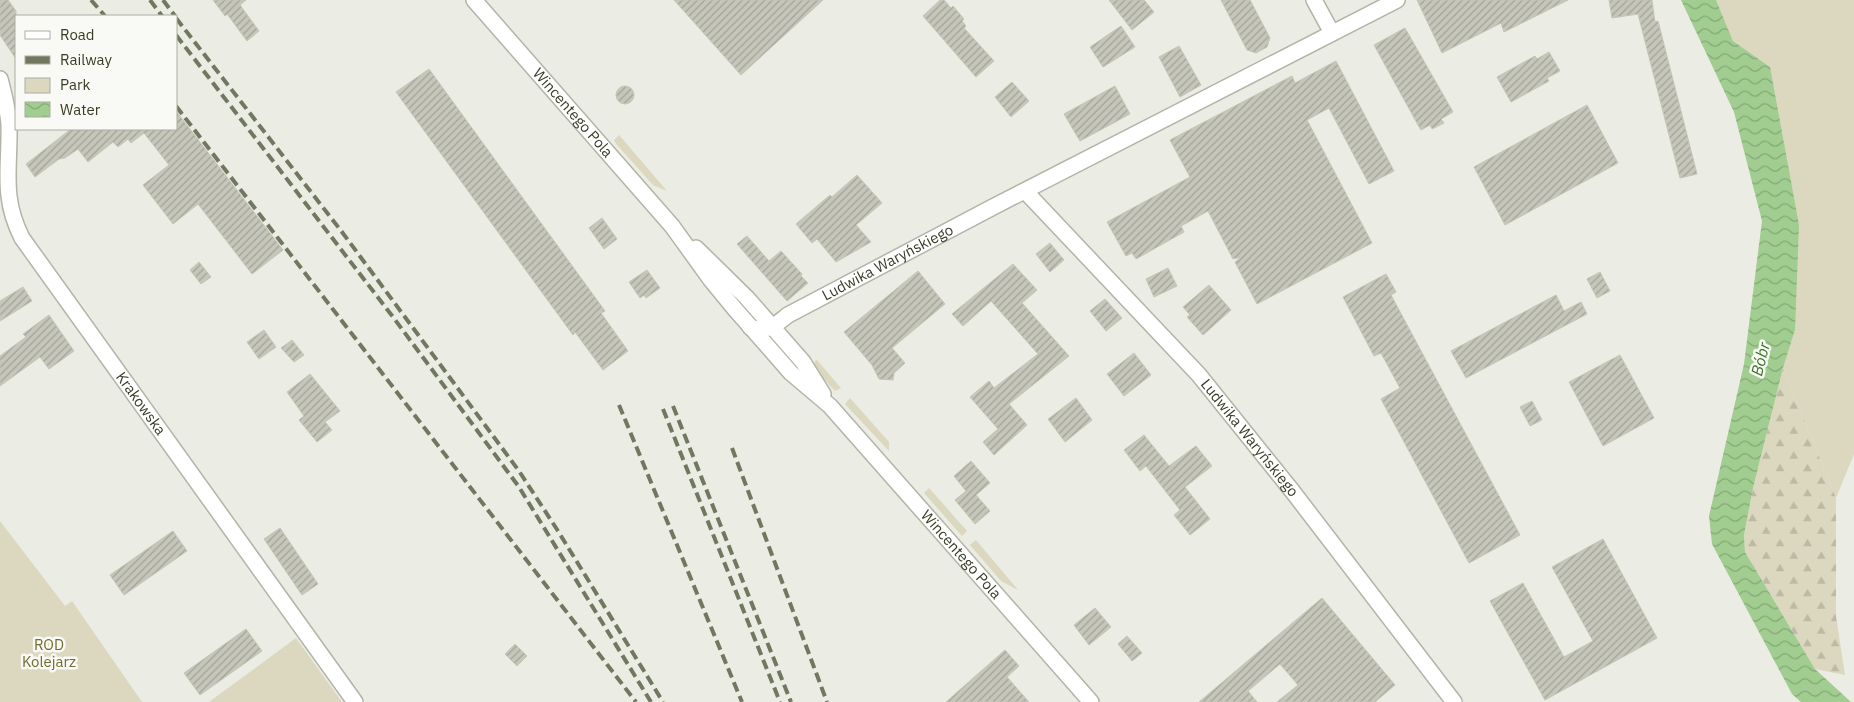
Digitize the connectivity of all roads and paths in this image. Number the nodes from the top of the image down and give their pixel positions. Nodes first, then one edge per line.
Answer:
1 (474, 0) edge
2 (1314, 0) edge
3 (1397, 0) edge
4 (1332, 33) junction
5 (0, 79) edge
6 (1025, 191) junction
7 (672, 226) junction
8 (750, 326) junction
9 (772, 328) junction
10 (830, 406) junction
11 (355, 702) edge
12 (1090, 702) edge
13 (1454, 702) edge

1 - 7 street, Wincentego Pola
2 - 4 street
3 - 4 street, Ludwika Waryńskiego
4 - 6 street, Ludwika Waryńskiego
5 - 11 street, Krakowska
6 - 9 street, Ludwika Waryńskiego
6 - 13 street, Ludwika Waryńskiego
7 - 8 street, Wincentego Pola
7 - 9 street, Wincentego Pola
8 - 9 street
8 - 10 street, Wincentego Pola
9 - 10 street, Wincentego Pola
10 - 12 street, Wincentego Pola

